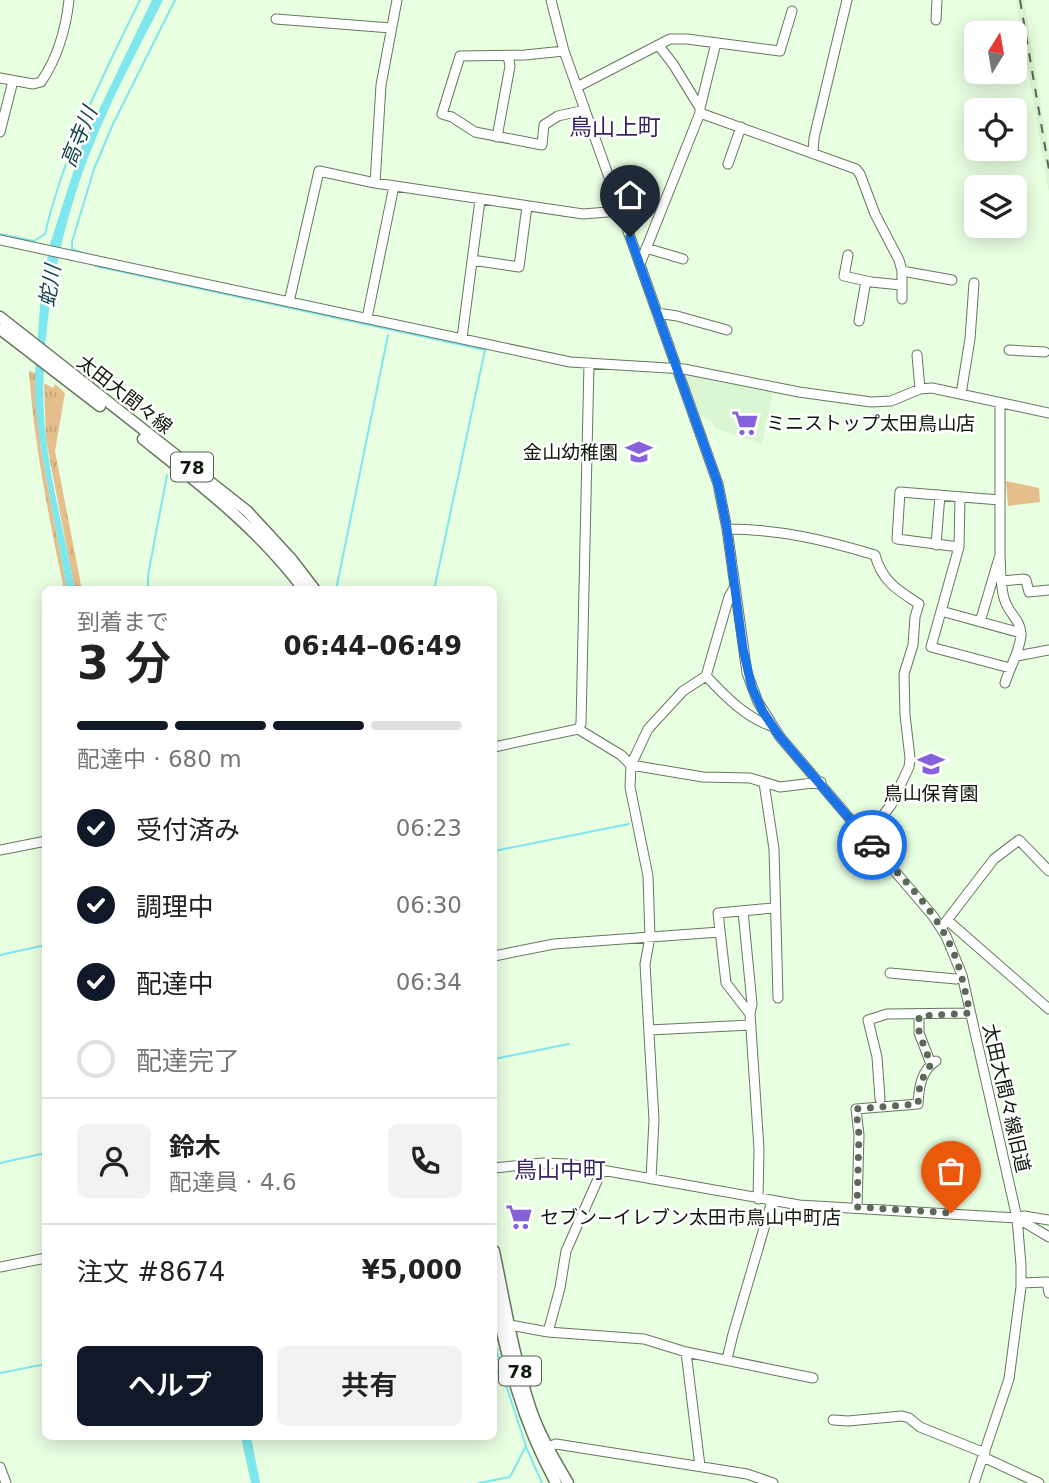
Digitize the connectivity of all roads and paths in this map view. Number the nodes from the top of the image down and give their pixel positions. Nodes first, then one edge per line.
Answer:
1 (69, 0) edge
2 (397, 0) edge
3 (551, 0) edge
4 (847, 0) edge
5 (937, 0) edge
6 (792, 11) dead end
7 (276, 19) dead end
8 (936, 20) dead end
9 (391, 28) junction
10 (716, 43) junction
11 (659, 46) junction
12 (564, 51) junction
13 (508, 56) junction
14 (0, 78) edge
15 (13, 81) junction
16 (577, 88) junction
17 (586, 110) junction
18 (700, 110) junction
19 (741, 127) junction
20 (0, 132) edge
21 (497, 136) junction
22 (813, 153) junction
23 (728, 164) dead end
24 (375, 183) junction
25 (394, 186) junction
26 (480, 200) junction
27 (527, 206) junction
28 (620, 211) junction
29 (0, 240) edge
30 (646, 248) junction
31 (848, 255) dead end
32 (683, 259) dead end
33 (472, 260) junction
34 (640, 264) junction
35 (902, 271) junction
36 (952, 280) dead end
37 (866, 281) junction
38 (974, 283) dead end
39 (901, 285) junction
40 (902, 299) dead end
41 (289, 302) junction
42 (657, 313) junction
43 (0, 317) edge
44 (368, 318) junction
45 (859, 321) dead end
46 (0, 329) edge
47 (727, 330) dead end
48 (462, 338) junction
49 (30, 346) junction
50 (1009, 349) dead end
51 (1045, 352) dead end
52 (917, 355) dead end
53 (589, 363) junction
54 (54, 366) junction
55 (677, 368) junction
56 (920, 389) junction
57 (961, 394) junction
58 (1000, 403) junction
59 (1049, 413) edge
60 (940, 495) junction
61 (960, 497) junction
62 (1000, 500) junction
63 (727, 529) junction
64 (936, 545) junction
65 (959, 547) junction
66 (1000, 556) junction
67 (1002, 581) junction
68 (301, 586) edge
69 (312, 586) edge
70 (734, 588) junction
71 (1049, 590) edge
72 (941, 611) junction
73 (980, 622) junction
74 (1021, 633) junction
75 (1049, 650) edge
76 (1017, 656) junction
77 (1010, 668) junction
78 (706, 676) junction
79 (1005, 683) dead end
80 (771, 726) junction
81 (578, 729) junction
82 (497, 746) edge
83 (631, 765) junction
84 (821, 782) junction
85 (764, 783) junction
86 (866, 837) junction
87 (42, 842) edge
88 (0, 850) edge
89 (1049, 871) edge
90 (774, 908) junction
91 (743, 911) junction
92 (944, 924) junction
93 (720, 932) junction
94 (650, 937) junction
95 (497, 955) edge
96 (890, 973) dead end
97 (962, 977) junction
98 (778, 998) dead end
99 (1049, 1009) edge
100 (970, 1013) junction
101 (750, 1014) junction
102 (919, 1016) junction
103 (751, 1025) junction
104 (649, 1030) junction
105 (880, 1098) dead end
106 (497, 1168) edge
107 (602, 1170) junction
108 (651, 1179) junction
109 (758, 1199) junction
110 (772, 1201) junction
111 (857, 1207) junction
112 (1017, 1218) junction
113 (1049, 1220) edge
114 (1049, 1237) edge
115 (42, 1259) edge
116 (497, 1265) edge
117 (0, 1267) edge
118 (1021, 1283) junction
119 (1049, 1293) edge
120 (497, 1310) edge
121 (510, 1325) junction
122 (548, 1332) junction
123 (686, 1352) junction
124 (727, 1359) junction
125 (813, 1378) dead end
126 (833, 1420) dead end
127 (547, 1447) junction
128 (984, 1455) junction
129 (700, 1466) junction
130 (0, 1467) edge
131 (747, 1474) junction
132 (6, 1483) edge
133 (556, 1483) edge
134 (568, 1483) edge
135 (754, 1483) edge
136 (773, 1483) edge
137 (974, 1483) edge
138 (1039, 1483) edge

1 - 15 street
2 - 9 street
3 - 12 street, 太田大間々線旧道
4 - 22 street
5 - 8 street
6 - 10 street
7 - 9 street
9 - 24 street
10 - 11 street
10 - 18 street
11 - 16 street
11 - 18 street
12 - 13 street
12 - 16 street, 太田大間々線旧道
13 - 21 street
13 - 21 street
14 - 15 street
15 - 20 street
16 - 17 street, 太田大間々線旧道
17 - 21 street
17 - 28 street, 太田大間々線旧道
18 - 19 street
18 - 30 street
19 - 22 street
19 - 23 street
22 - 35 street
24 - 25 street
24 - 41 street
25 - 26 street
25 - 44 street
26 - 27 street
26 - 33 street
27 - 28 street
27 - 33 street
28 - 34 street, 太田大間々線旧道
29 - 41 street
30 - 32 street
30 - 34 street
31 - 37 street
33 - 48 street
34 - 42 street, 太田大間々線旧道
35 - 36 street
35 - 39 street
37 - 39 street
37 - 45 street
38 - 57 street
39 - 40 street
41 - 44 street
42 - 47 street
42 - 55 street, 太田大間々線旧道
43 - 49 main road, 太田大間々線 / 78
44 - 48 street
46 - 49 main road, 太田大間々線 / 78
48 - 53 street
49 - 54 main road, 太田大間々線 / 78
50 - 51 street
52 - 56 street
53 - 55 street
53 - 81 street
54 - 68 main road, 太田大間々線 / 78
54 - 69 main road, 太田大間々線 / 78
55 - 56 street
55 - 63 street, 太田大間々線旧道
56 - 57 street
57 - 58 street
58 - 59 street
58 - 62 street
60 - 61 street
60 - 64 street
60 - 64 street
61 - 62 street
61 - 65 street
62 - 66 street
63 - 70 street, 太田大間々線旧道
63 - 86 street
64 - 65 street
65 - 72 street
66 - 67 street
66 - 73 street
67 - 71 street
67 - 74 street
70 - 78 street
70 - 80 street, 太田大間々線旧道
72 - 73 street
72 - 77 street
73 - 74 street
74 - 76 street
75 - 76 street
76 - 77 street
77 - 79 street
78 - 80 street
78 - 83 street
80 - 84 street, 太田大間々線旧道
81 - 82 street
81 - 83 street
83 - 85 street
83 - 94 street
84 - 85 street
84 - 86 street, 太田大間々線旧道
85 - 90 street
86 - 92 street, 太田大間々線旧道
87 - 88 street
89 - 92 street
90 - 91 street
90 - 98 street
91 - 93 street
91 - 101 street
92 - 97 street, 太田大間々線旧道
92 - 99 street
93 - 94 street
93 - 101 street
94 - 95 street
94 - 104 street
96 - 97 street
97 - 100 street, 太田大間々線旧道
100 - 102 street
100 - 112 street, 太田大間々線旧道
101 - 103 street
102 - 105 street
102 - 111 street
103 - 104 street
103 - 109 street
104 - 108 street
106 - 107 street
107 - 108 street
107 - 122 street
108 - 109 street
109 - 110 street
110 - 111 street
110 - 124 street
111 - 112 street
112 - 113 street
112 - 114 street
112 - 118 street, 太田大間々線旧道
115 - 117 street
116 - 121 main road, 78
118 - 119 street
118 - 128 street, 太田大間々線旧道
120 - 133 main road, 78
121 - 122 street
121 - 127 main road, 78
122 - 123 street
123 - 124 street
123 - 129 street
124 - 125 street
126 - 128 street
127 - 129 street
127 - 134 main road, 78
128 - 137 street, 太田大間々線旧道
128 - 138 street
129 - 131 street
130 - 132 street
131 - 135 street
131 - 136 street

